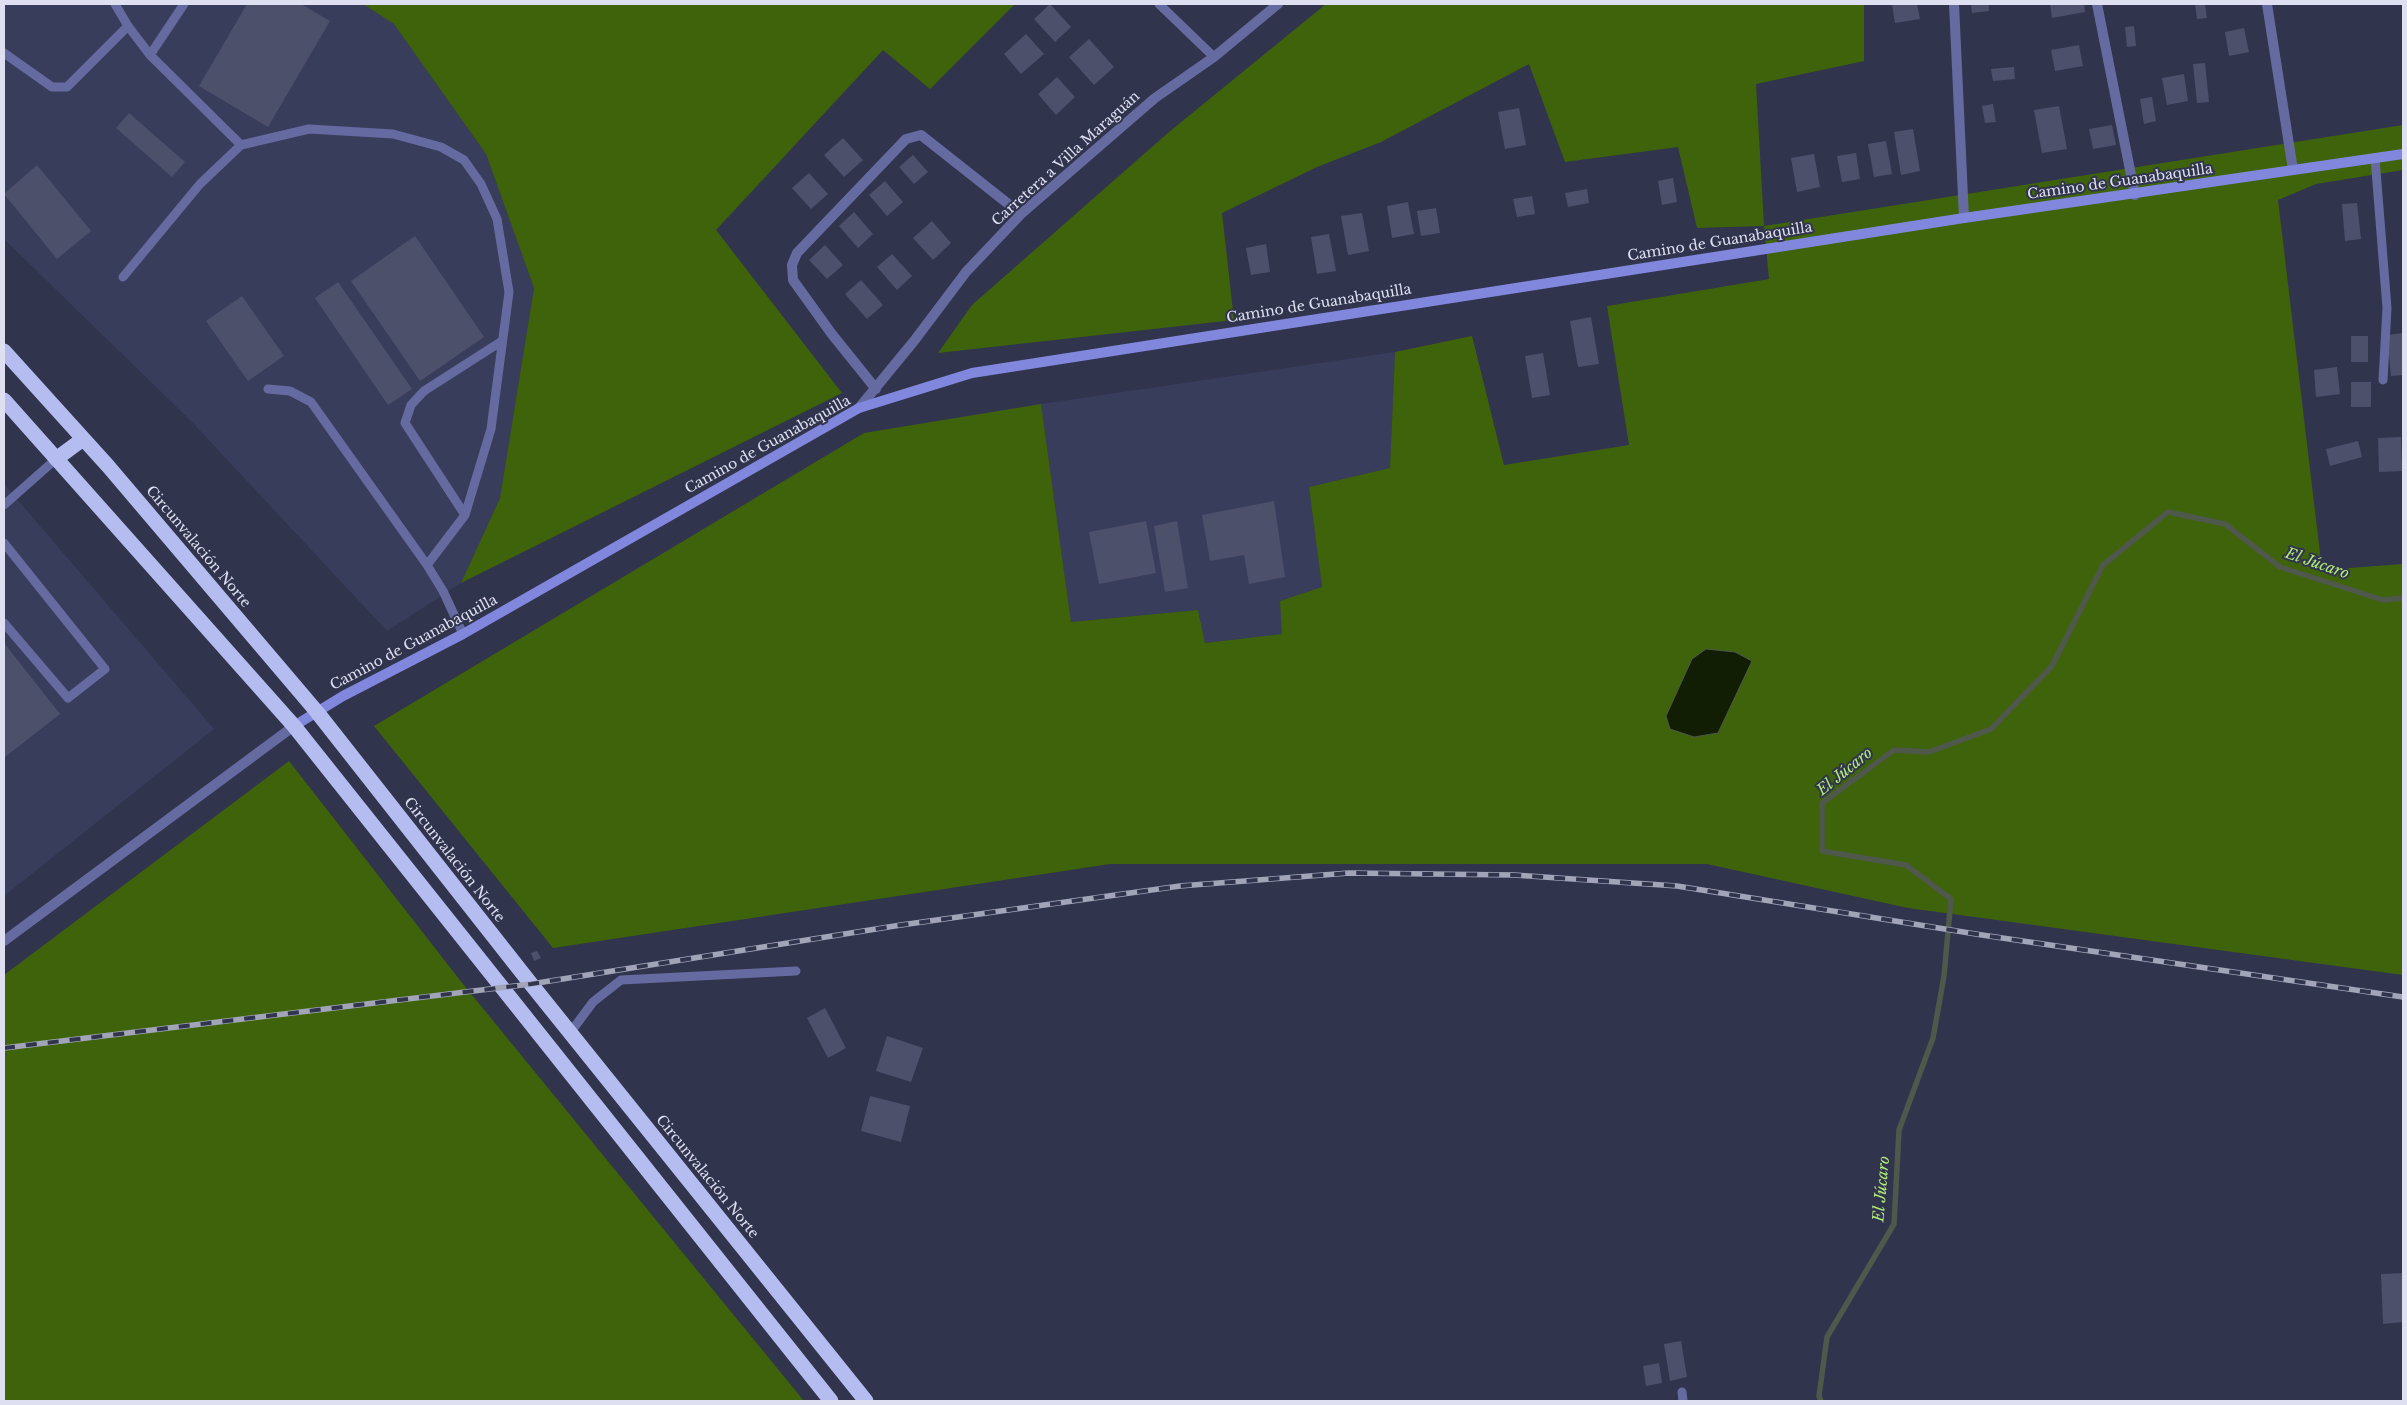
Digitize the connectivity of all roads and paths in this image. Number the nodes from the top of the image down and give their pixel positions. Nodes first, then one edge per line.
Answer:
1 (115, 4) edge
2 (184, 4) edge
3 (1159, 4) edge
4 (1278, 4) edge
5 (1954, 4) edge
6 (2097, 4) edge
7 (2267, 4) edge
8 (128, 26) junction
9 (4, 53) edge
10 (150, 55) junction
11 (1214, 57) junction
12 (241, 145) junction
13 (2403, 154) edge
14 (2375, 158) junction
15 (2293, 170) junction
16 (2135, 195) junction
17 (1021, 214) junction
18 (1964, 218) junction
19 (123, 276) dead end
20 (502, 341) junction
21 (4, 351) edge
22 (2383, 380) dead end
23 (876, 388) junction
24 (268, 389) dead end
25 (4, 400) edge
26 (860, 408) junction
27 (83, 439) junction
28 (56, 459) junction
29 (4, 505) edge
30 (465, 514) junction
31 (4, 543) edge
32 (427, 566) junction
33 (4, 623) edge
34 (463, 634) junction
35 (317, 712) junction
36 (294, 726) junction
37 (4, 941) edge
38 (796, 971) dead end
39 (570, 1033) junction
40 (1682, 1392) dead end
41 (831, 1401) edge
42 (866, 1401) edge
43 (1683, 1401) edge

1 - 8 lane
2 - 10 lane
3 - 11 lane
4 - 11 street, Carretera a Villa Maraguán
5 - 18 street
6 - 16 street
7 - 15 street
8 - 9 lane
8 - 10 lane
10 - 12 lane
11 - 17 street, Carretera a Villa Maraguán
12 - 19 lane
12 - 20 lane
13 - 14 street, Camino de Guanabaquilla
14 - 15 street, Camino de Guanabaquilla
14 - 22 lane
15 - 16 street, Camino de Guanabaquilla
16 - 18 street, Camino de Guanabaquilla
17 - 23 street, Carretera a Villa Maraguán
17 - 23 street
18 - 26 street, Camino de Guanabaquilla
20 - 30 lane
20 - 30 lane
21 - 27 highway, Circunvalación Norte
23 - 26 street, Carretera a Villa Maraguán
24 - 32 lane
25 - 28 highway
26 - 34 street, Camino de Guanabaquilla
27 - 28 highway
27 - 35 highway, Circunvalación Norte
28 - 29 lane
28 - 36 highway
30 - 32 lane
31 - 33 lane
32 - 34 lane
34 - 35 street, Camino de Guanabaquilla
35 - 36 street, Camino de Guanabaquilla
35 - 39 highway, Circunvalación Norte
36 - 37 street
36 - 41 highway
38 - 39 lane
39 - 42 highway, Circunvalación Norte
40 - 43 lane

